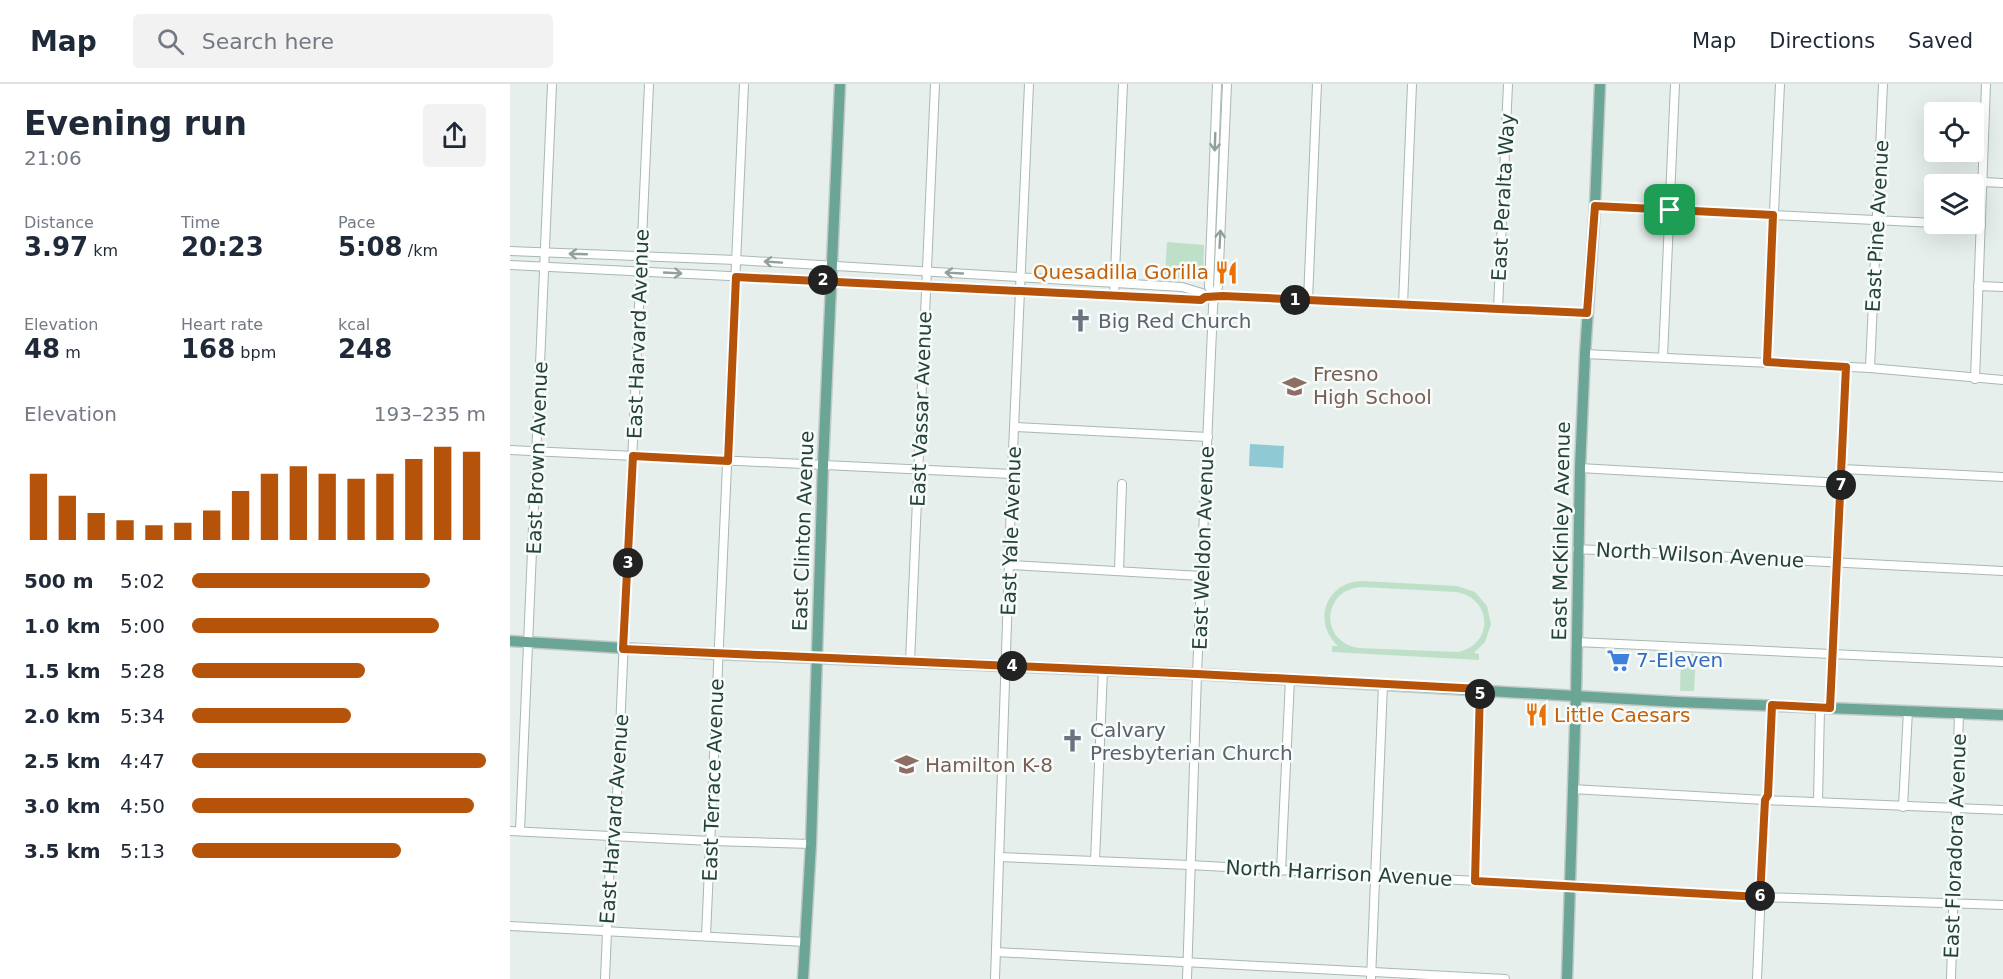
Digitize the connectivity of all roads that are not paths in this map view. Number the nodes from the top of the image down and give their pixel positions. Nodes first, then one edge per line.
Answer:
1 (552, 84) edge
2 (650, 84) edge
3 (744, 84) edge
4 (840, 84) edge
5 (935, 84) edge
6 (1029, 84) edge
7 (1123, 84) edge
8 (1217, 84) edge
9 (1227, 84) edge
10 (1317, 84) edge
11 (1412, 84) edge
12 (1508, 84) edge
13 (1600, 84) edge
14 (1675, 84) edge
15 (1780, 84) edge
16 (1883, 84) edge
17 (1986, 84) edge
18 (1216, 116) junction
19 (1226, 116) junction
20 (1983, 174) edge
21 (1984, 182) edge
22 (2003, 183) edge
23 (1218, 188) junction
24 (1595, 206) junction
25 (1670, 210) junction
26 (1773, 215) junction
27 (1877, 220) junction
28 (1924, 222) edge
29 (1981, 234) edge
30 (510, 251) edge
31 (545, 253) junction
32 (641, 256) junction
33 (736, 260) junction
34 (510, 265) edge
35 (831, 266) junction
36 (544, 267) junction
37 (640, 272) junction
38 (926, 272) junction
39 (736, 277) junction
40 (1020, 277) junction
41 (831, 281) junction
42 (1115, 283) junction
43 (925, 285) junction
44 (1978, 285) junction
45 (2003, 287) edge
46 (1019, 290) junction
47 (1114, 296) junction
48 (1209, 297) junction
49 (1308, 300) junction
50 (1403, 305) junction
51 (1498, 309) junction
52 (1587, 313) junction
53 (1585, 354) junction
54 (1663, 357) junction
55 (1767, 362) junction
56 (1846, 367) junction
57 (1870, 368) junction
58 (1975, 379) junction
59 (2003, 380) edge
60 (1015, 427) junction
61 (1208, 437) junction
62 (510, 450) edge
63 (537, 451) junction
64 (633, 456) junction
65 (728, 461) junction
66 (823, 465) junction
67 (1580, 468) junction
68 (920, 469) junction
69 (1842, 469) junction
70 (1012, 474) junction
71 (2003, 477) edge
72 (1841, 483) junction
73 (1122, 484) dead end
74 (1577, 549) junction
75 (1838, 562) junction
76 (1010, 565) junction
77 (1119, 570) junction
78 (2003, 571) edge
79 (1202, 576) junction
80 (510, 641) edge
81 (529, 642) junction
82 (1576, 642) junction
83 (623, 649) junction
84 (1833, 653) junction
85 (718, 654) junction
86 (818, 658) junction
87 (910, 662) junction
88 (2003, 662) edge
89 (1005, 665) junction
90 (1103, 670) junction
91 (1197, 674) junction
92 (1290, 679) junction
93 (1383, 684) junction
94 (1480, 689) junction
95 (1576, 695) junction
96 (1772, 705) junction
97 (1825, 708) junction
98 (1908, 710) junction
99 (1959, 713) junction
100 (2003, 715) edge
101 (1572, 789) junction
102 (1765, 800) junction
103 (1818, 802) junction
104 (1903, 807) junction
105 (1956, 808) junction
106 (2003, 810) edge
107 (515, 831) edge
108 (611, 837) junction
109 (711, 842) junction
110 (811, 844) junction
111 (999, 857) junction
112 (1095, 861) junction
113 (1191, 865) junction
114 (1281, 871) junction
115 (1375, 875) junction
116 (1475, 881) junction
117 (1569, 887) junction
118 (1760, 897) junction
119 (1953, 902) junction
120 (2003, 905) edge
121 (510, 926) edge
122 (607, 930) junction
123 (706, 936) junction
124 (806, 942) junction
125 (996, 952) junction
126 (1188, 961) junction
127 (1371, 975) edge
128 (605, 979) edge
129 (803, 979) edge
130 (995, 979) edge
131 (1187, 979) edge
132 (1505, 979) edge
133 (1567, 979) edge
134 (1757, 979) edge
135 (1951, 979) edge

1 - 31 street, East Brown Avenue
2 - 32 street, East Harvard Avenue
3 - 33 street, East Terrace Avenue
4 - 35 main road, East Clinton Avenue
5 - 38 street, East Vassar Avenue
6 - 40 street, East Yale Avenue
7 - 42 street
8 - 18 street, East Weldon Avenue
9 - 19 street, East Weldon Avenue
10 - 49 street
11 - 50 street
12 - 51 street, East Peralta Way
13 - 24 main road, East McKinley Avenue
14 - 25 street
15 - 26 street
16 - 27 street, East Pine Avenue
17 - 20 street
18 - 19 street
18 -> 23 street, East Weldon Avenue
19 - 23 street, East Weldon Avenue
21 - 22 street
23 - 48 street, East Weldon Avenue
24 - 25 street
24 - 52 main road, East McKinley Avenue
25 - 26 street
25 - 54 street
26 - 27 street
26 - 55 street
27 - 28 street
27 - 57 street, East Pine Avenue
29 - 44 street
30 - 31 street
32 -> 31 street
31 - 36 street, East Brown Avenue
32 - 33 street
32 - 37 street, East Harvard Avenue
35 -> 33 street
33 - 39 street, East Terrace Avenue
34 - 36 street
35 - 38 street
35 - 41 main road, East Clinton Avenue
36 - 37 street
36 - 63 street, East Brown Avenue
37 -> 39 street
37 - 64 street, East Harvard Avenue
40 -> 38 street
38 - 43 street, East Vassar Avenue
39 - 41 street
39 - 65 street, East Terrace Avenue
40 - 42 street
40 - 46 street, East Yale Avenue
41 - 43 street
41 - 66 main road, East Clinton Avenue
42 - 47 street
42 - 48 street
43 - 46 street
43 - 68 street, East Vassar Avenue
44 - 45 street
44 - 58 street
46 - 47 street
46 - 60 street, East Yale Avenue
47 - 48 street
48 - 49 street
48 - 61 street, East Weldon Avenue
49 - 50 street
50 - 51 street
51 - 52 street
52 - 53 main road, East McKinley Avenue
53 - 54 street
53 - 67 main road, East McKinley Avenue
54 - 55 street
55 - 56 street
56 - 57 street
56 - 69 street
57 - 58 street
58 - 59 street
60 - 61 street
60 - 70 street, East Yale Avenue
61 - 79 street, East Weldon Avenue
62 - 63 street
63 - 64 street
63 - 81 street, East Brown Avenue
64 - 65 street
64 - 83 street, East Harvard Avenue
65 - 66 street
65 - 85 street, East Terrace Avenue
66 - 68 street
66 - 86 main road, East Clinton Avenue
67 - 72 street
67 - 74 main road, East McKinley Avenue
68 - 70 street
68 - 87 street, East Vassar Avenue
69 - 71 street
69 - 72 street
70 - 76 street, East Yale Avenue
72 - 75 street
73 - 77 street
74 - 75 street, North Wilson Avenue
74 - 82 main road, East McKinley Avenue
75 - 78 street, North Wilson Avenue
75 - 84 street
76 - 77 street
76 - 89 street, East Yale Avenue
77 - 79 street
79 - 91 street, East Weldon Avenue
80 - 81 main road
81 - 83 main road
81 - 107 street, East Brown Avenue
82 - 84 street
82 - 95 main road, East McKinley Avenue
83 - 85 main road
83 - 108 street, East Harvard Avenue
84 - 88 street
84 - 97 street
85 - 86 main road
85 - 109 street, East Terrace Avenue
86 - 87 main road
86 - 110 main road, East Clinton Avenue
87 - 89 main road
89 - 90 main road
89 - 111 street, East Yale Avenue
90 - 91 main road
90 - 112 street
91 - 92 main road
91 - 113 street, East Weldon Avenue
92 - 93 main road
92 - 114 street
93 - 94 main road
93 - 115 street
94 - 95 main road
94 - 116 street
95 - 96 main road
95 - 101 main road, East McKinley Avenue
96 - 97 main road
96 - 102 street
97 - 98 main road
97 - 103 street
98 - 99 main road
98 - 104 street
99 - 100 main road
99 - 105 street, East Floradora Avenue
101 - 102 street
101 - 117 main road, East McKinley Avenue
102 - 103 street
102 - 118 street
103 - 104 street
104 - 105 street
105 - 106 street
105 - 119 street, East Floradora Avenue
107 - 108 street
108 - 109 street
108 - 122 street, East Harvard Avenue
109 - 110 street
109 - 123 street, East Terrace Avenue
110 - 124 main road, East Clinton Avenue
111 - 112 street, North Harrison Avenue
111 - 125 street, East Yale Avenue
112 - 113 street, North Harrison Avenue
113 - 114 street, North Harrison Avenue
113 - 126 street, East Weldon Avenue
114 - 115 street, North Harrison Avenue
115 - 116 street, North Harrison Avenue
115 - 127 street
116 - 117 street, North Harrison Avenue
117 - 118 street, North Harrison Avenue
117 - 133 main road, East McKinley Avenue
118 - 119 street, North Harrison Avenue
118 - 134 street
119 - 120 street, North Harrison Avenue
119 - 135 street, East Floradora Avenue
121 - 122 street
122 - 123 street
122 - 128 street, East Harvard Avenue
123 - 124 street
124 - 129 main road, East Clinton Avenue
125 - 126 street
125 - 130 street, East Yale Avenue
126 - 127 street
126 - 131 street, East Weldon Avenue
127 - 132 street

